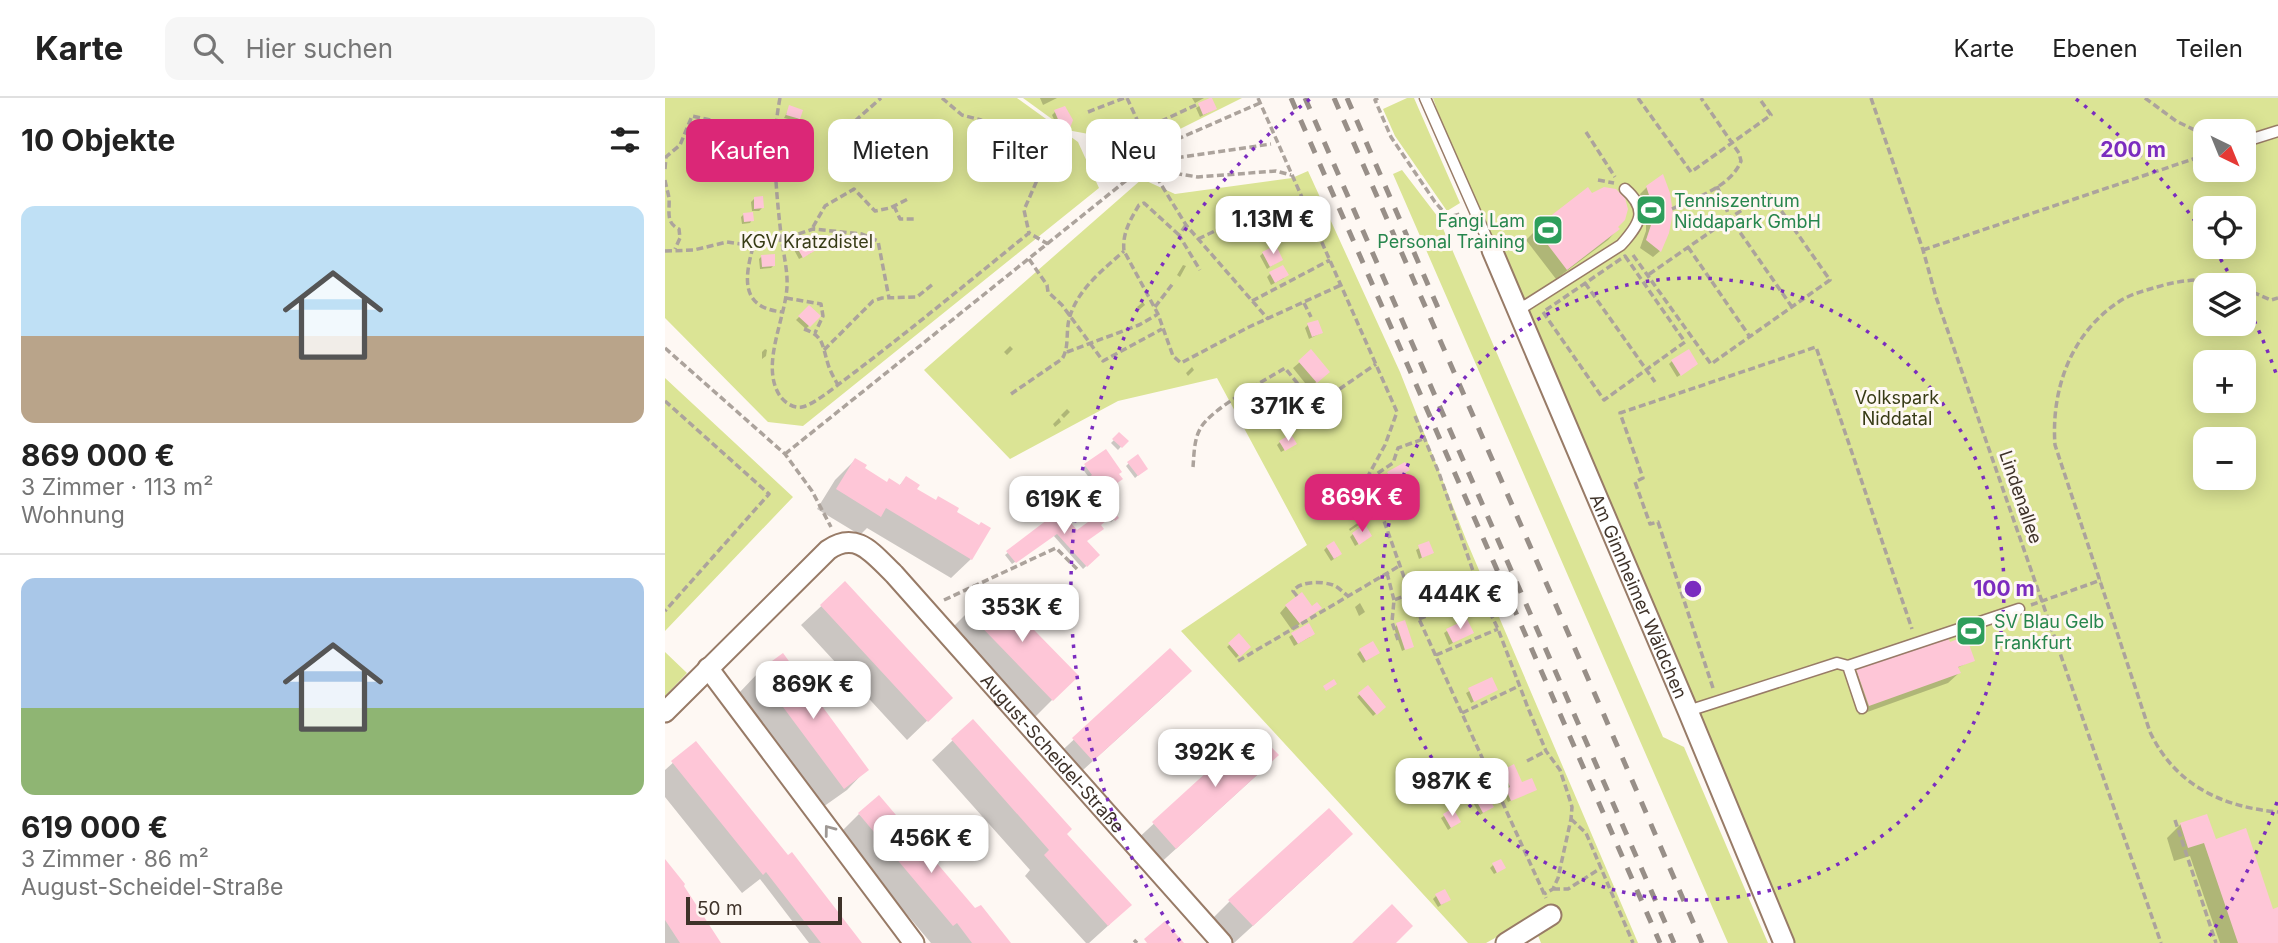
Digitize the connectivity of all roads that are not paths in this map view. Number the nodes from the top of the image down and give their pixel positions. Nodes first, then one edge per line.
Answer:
1 (1425, 98) edge
2 (2278, 131) edge
3 (2256, 138) edge
4 (1623, 187) road end
5 (1492, 250) joint
6 (1517, 311) junction
7 (2019, 609) road end
8 (1848, 666) junction
9 (708, 668) junction
10 (1862, 708) dead end
11 (1688, 711) junction
12 (665, 712) edge
13 (1551, 915) road end
14 (914, 943) edge
15 (1222, 943) edge
16 (1506, 943) edge
17 (1784, 943) edge

1 - 5 lane
2 - 3 lane
4 - 6 lane
5 - 6 street, Am Ginnheimer Wäldchen
6 - 11 street, Am Ginnheimer Wäldchen
7 - 8 lane
8 - 10 lane
8 - 11 lane
9 - 12 street
14 -> 9 street
9 - 15 street, August-Scheidel-Straße
11 - 17 street, Am Ginnheimer Wäldchen
13 - 16 street

